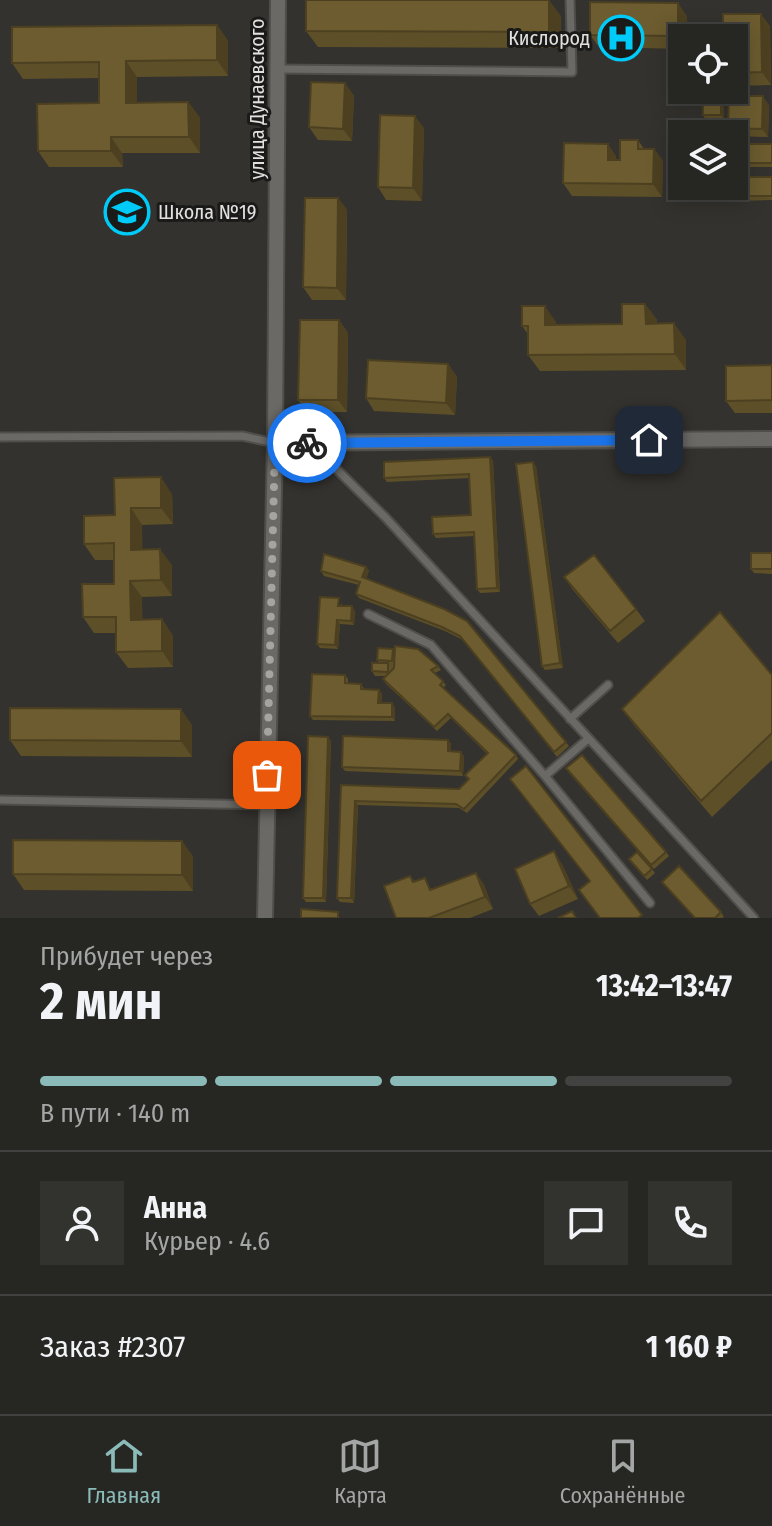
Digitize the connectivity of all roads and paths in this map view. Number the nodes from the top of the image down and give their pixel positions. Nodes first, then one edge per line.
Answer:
1 (278, 0) edge
2 (570, 0) edge
3 (277, 69) junction
4 (0, 437) edge
5 (772, 439) edge
6 (275, 443) junction
7 (310, 443) junction
8 (368, 614) dead end
9 (608, 685) dead end
10 (570, 719) junction
11 (588, 739) junction
12 (545, 776) junction
13 (0, 800) edge
14 (267, 805) junction
15 (650, 903) dead end
16 (265, 918) edge
17 (754, 918) edge

1 - 3 street, улица Дунаевского
2 - 3 lane
3 - 6 street, улица Дунаевского
4 - 6 lane
5 - 7 street
6 - 7 street
6 - 14 street, улица Дунаевского
7 - 10 lane
8 - 12 lane
9 - 10 lane
10 - 11 lane
11 - 12 lane
11 - 17 lane
12 - 15 lane
13 - 14 lane
14 - 16 street, улица Дунаевского

